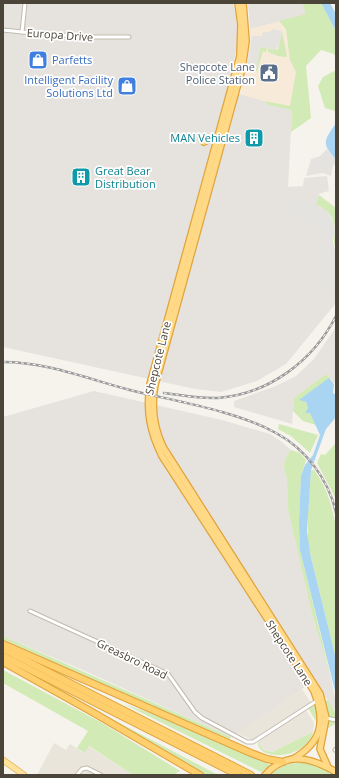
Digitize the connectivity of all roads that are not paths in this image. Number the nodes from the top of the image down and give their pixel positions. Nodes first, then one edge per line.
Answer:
1 (25, 3) edge
2 (238, 3) edge
3 (243, 3) edge
4 (3, 30) edge
5 (22, 32) junction
6 (129, 37) dead end
7 (219, 135) junction
8 (204, 142) dead end
9 (219, 147) junction
10 (30, 611) dead end
11 (3, 644) edge
12 (3, 649) edge
13 (3, 656) edge
14 (3, 662) edge
15 (320, 699) junction
16 (323, 718) junction
17 (336, 720) edge
18 (293, 759) junction
19 (3, 760) edge
20 (283, 762) junction
21 (328, 767) junction
22 (336, 772) edge
23 (250, 774) edge
24 (24, 775) edge
25 (77, 775) edge
26 (101, 775) edge
27 (200, 775) edge
28 (238, 775) edge
29 (264, 775) edge

1 - 5 street, Europa Drive
2 - 7 highway, Shepcote Lane
3 - 9 highway, Shepcote Lane
4 - 5 street
5 - 6 street, Europa Drive
7 - 8 highway
7 - 9 highway, Shepcote Lane
9 - 15 highway, Shepcote Lane
10 - 15 street, Greasbro Road
11 - 20 highway
12 - 23 highway
13 - 28 highway
14 - 27 highway
15 - 16 highway, Shepcote Lane
16 - 17 street
16 - 18 highway, Shepcote Lane
16 - 21 highway, Shepcote Lane
18 - 20 highway
18 - 21 highway
19 - 24 main road
20 - 29 highway
21 - 22 highway
25 - 26 street

